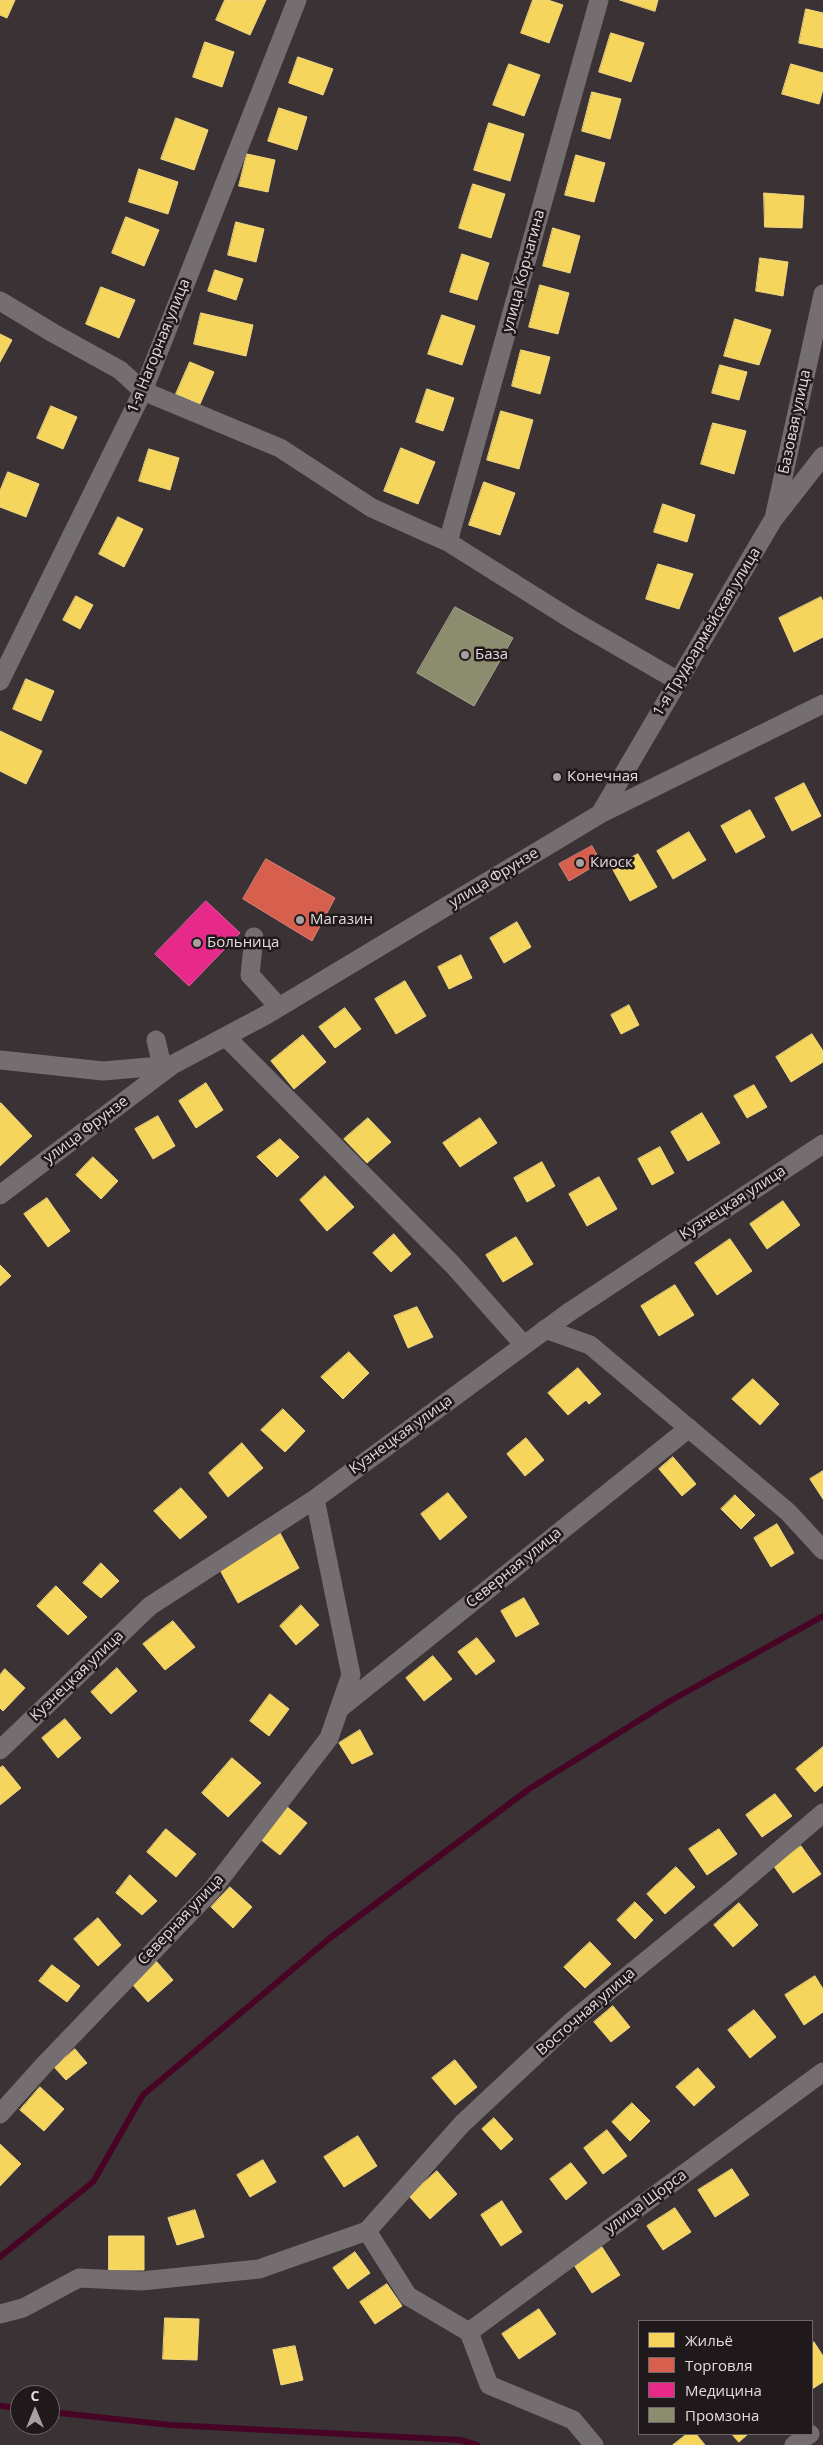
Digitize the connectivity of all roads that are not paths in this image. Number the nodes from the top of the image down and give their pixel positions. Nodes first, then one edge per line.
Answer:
1 (297, 0) edge
2 (598, 0) edge
3 (823, 294) edge
4 (0, 301) edge
5 (143, 391) junction
6 (823, 456) edge
7 (773, 520) junction
8 (448, 542) junction
9 (0, 681) edge
10 (678, 681) junction
11 (823, 704) edge
12 (600, 814) junction
13 (254, 937) dead end
14 (278, 1007) junction
15 (226, 1037) junction
16 (156, 1040) dead end
17 (0, 1060) edge
18 (167, 1065) junction
19 (823, 1144) edge
20 (0, 1195) edge
21 (545, 1329) junction
22 (523, 1344) junction
23 (689, 1428) junction
24 (315, 1498) junction
25 (823, 1550) edge
26 (339, 1709) junction
27 (0, 1750) edge
28 (823, 1813) edge
29 (823, 2072) edge
30 (0, 2114) edge
31 (367, 2231) junction
32 (0, 2314) edge
33 (469, 2332) junction
34 (808, 2435) edge
35 (594, 2445) edge
36 (794, 2445) edge

1 - 5 street, 1-я Нагорная улица
2 - 8 street, улица Корчагина
3 - 7 street, Базовая улица
4 - 5 street
5 - 8 street
5 - 9 street, 1-я Нагорная улица
6 - 7 street, 1-я Трудоармейская улица
7 - 10 street, 1-я Трудоармейская улица
8 - 10 street
10 - 12 street, 1-я Трудоармейская улица
11 - 12 street, улица Фрунзе
12 - 14 street, улица Фрунзе
13 - 14 street
14 - 15 street, улица Фрунзе
15 - 18 street, улица Фрунзе
15 - 22 street
16 - 18 street
17 - 18 street, улица Фрунзе
18 - 20 street, улица Фрунзе
19 - 21 street, Кузнецкая улица
21 - 22 street, Кузнецкая улица
21 - 23 street
22 - 24 street, Кузнецкая улица
23 - 25 street
23 - 26 street, Северная улица
24 - 26 street, Северная улица
24 - 27 street, Кузнецкая улица
26 - 30 street, Северная улица
28 - 31 street, Восточная улица
29 - 33 street, улица Щорса
31 - 32 street
31 - 33 street
33 - 35 street
34 - 36 street

